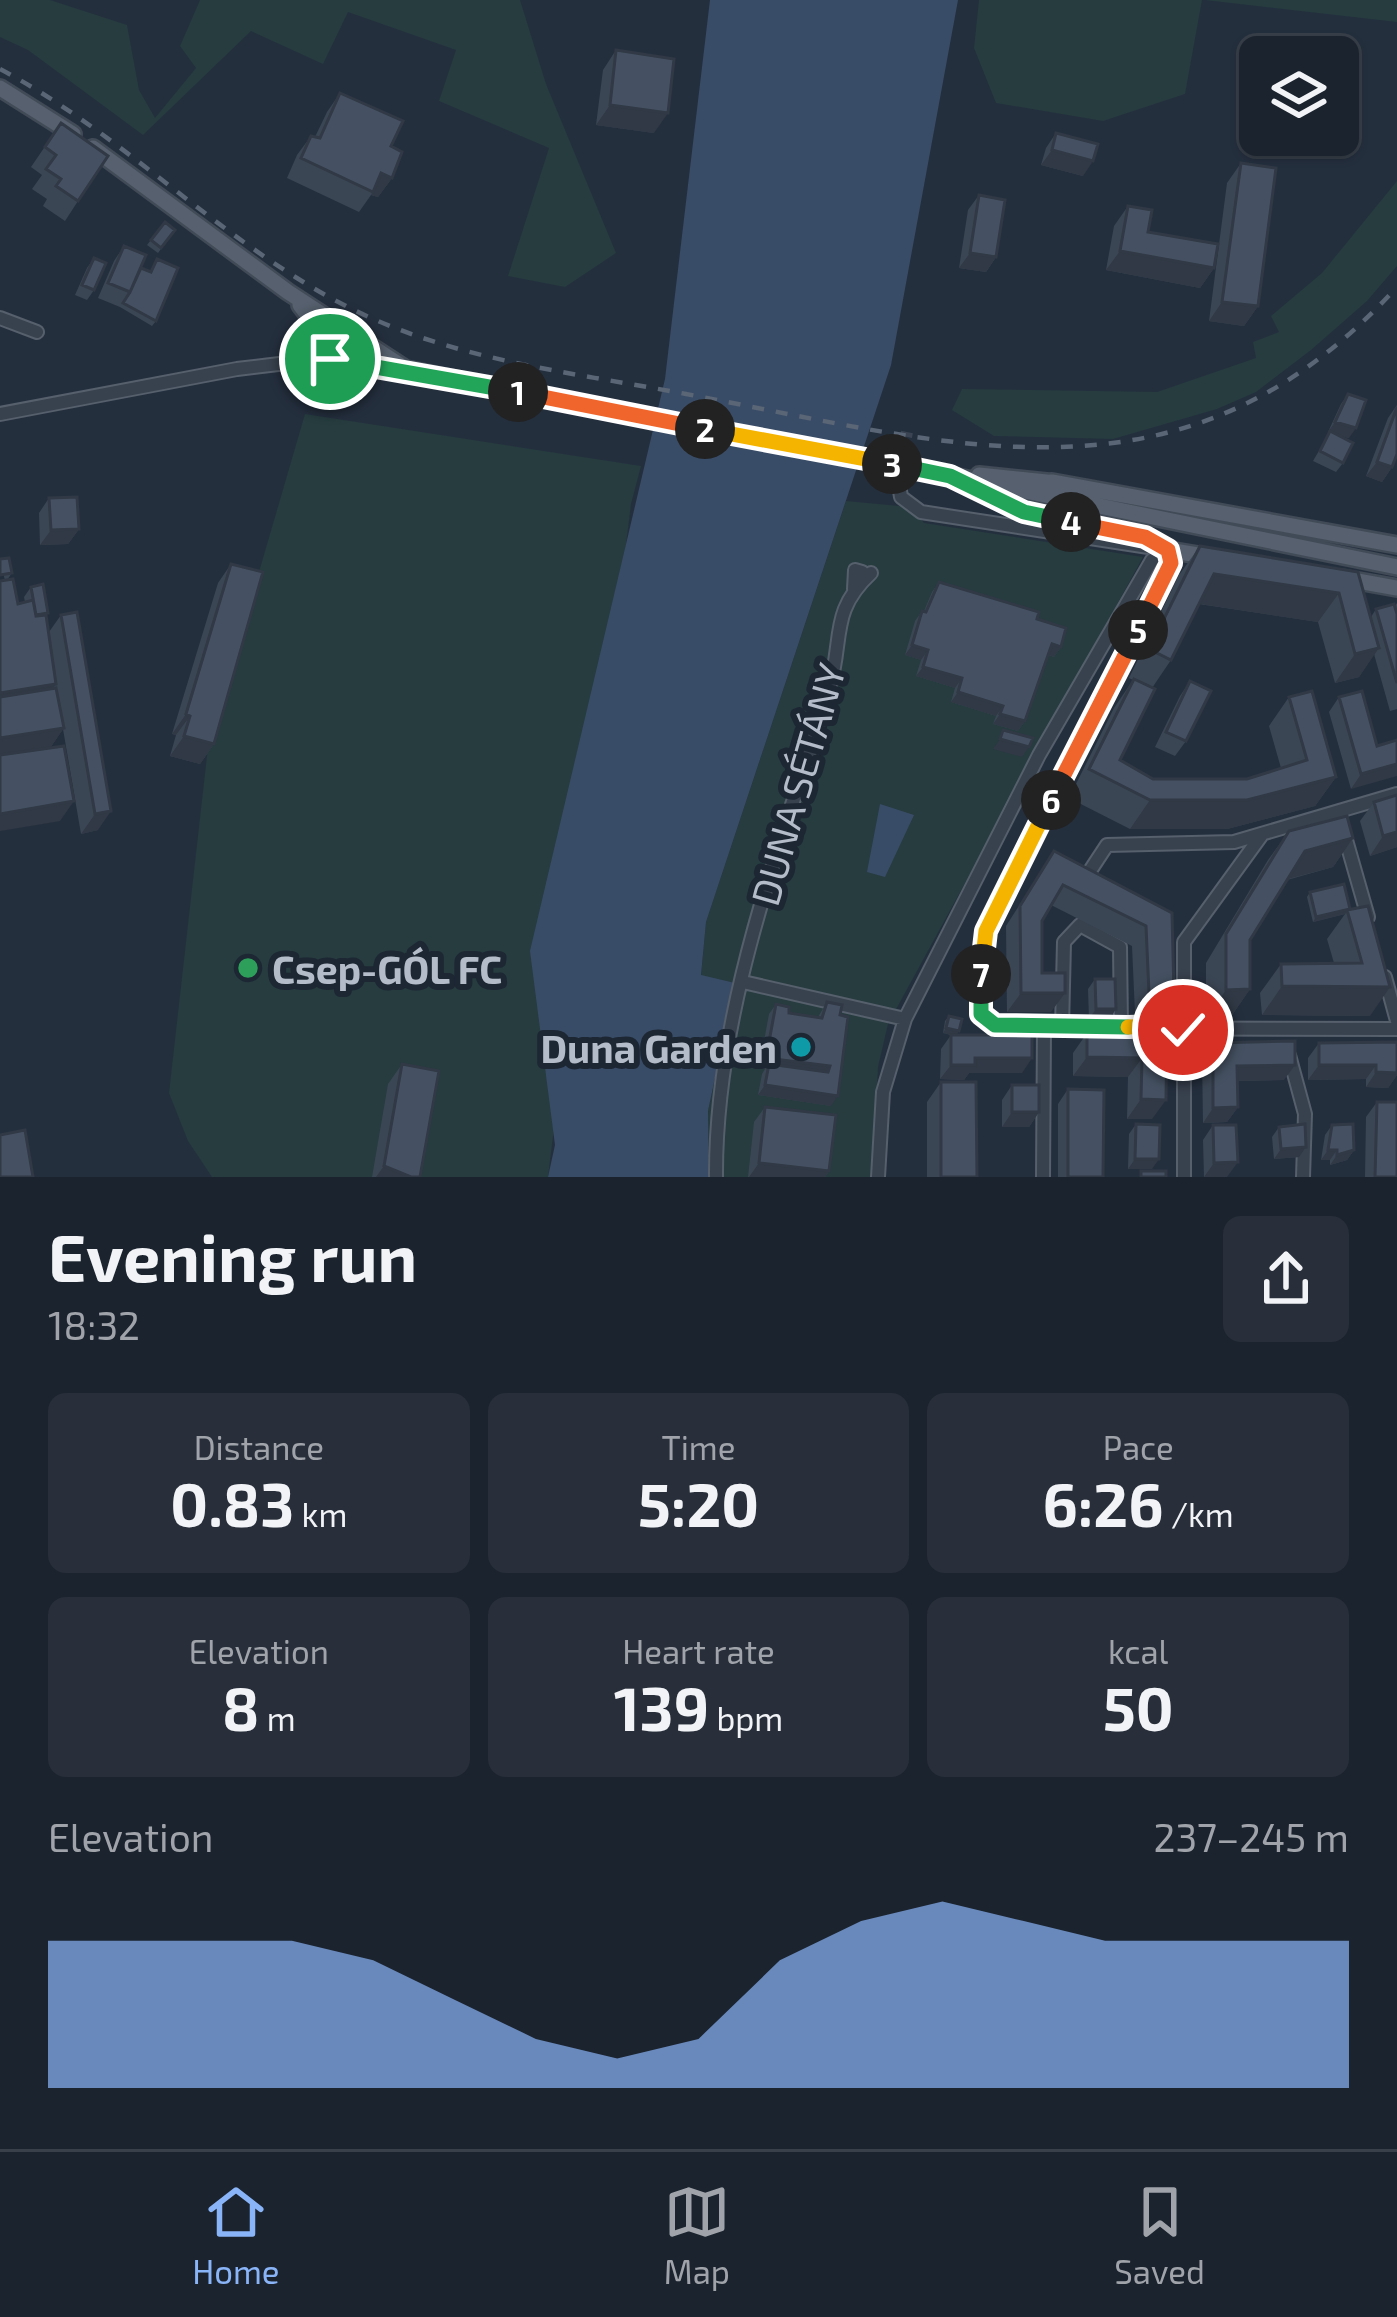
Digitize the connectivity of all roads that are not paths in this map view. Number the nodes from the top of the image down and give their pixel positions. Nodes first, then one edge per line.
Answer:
1 (0, 88) edge
2 (288, 292) junction
3 (0, 318) edge
4 (37, 332) dead end
5 (320, 359) junction
6 (406, 369) junction
7 (0, 414) edge
8 (944, 474) junction
9 (898, 478) dead end
10 (1052, 482) junction
11 (1138, 513) junction
12 (1397, 545) edge
13 (1168, 550) junction
14 (1236, 561) edge
15 (1397, 567) edge
16 (1328, 576) edge
17 (1142, 578) junction
18 (863, 581) dead end
19 (1397, 587) edge
20 (1160, 588) junction
21 (1108, 687) junction
22 (1130, 699) edge
23 (1397, 794) edge
24 (1336, 806) junction
25 (1261, 836) junction
26 (1082, 884) edge
27 (1371, 930) edge
28 (1378, 952) edge
29 (743, 982) junction
30 (905, 1019) junction
31 (1183, 1025) junction
32 (1397, 1025) edge
33 (1121, 1027) junction
34 (1044, 1028) junction
35 (1062, 1028) junction
36 (1288, 1028) junction
37 (716, 1177) edge
38 (878, 1177) edge
39 (1043, 1177) edge
40 (1184, 1177) edge
41 (1303, 1177) edge

1 - 2 main road
2 - 5 main road
2 - 6 main road
3 - 4 street
5 - 6 main road
5 - 7 street
6 - 8 main road, bridge
8 - 10 main road
8 - 11 main road
8 - 13 main road
9 - 13 street
10 - 11 main road
10 - 12 main road
11 - 15 main road
13 - 14 main road
13 - 17 street
13 - 20 street
16 - 19 main road
17 - 20 street
17 - 30 street
18 - 29 street, DUNA SÉTÁNY
20 - 21 street
21 - 22 street
21 - 34 street
23 - 24 street
24 - 25 street
24 - 27 street
25 - 26 street
25 - 31 street
28 - 32 street
29 - 30 street
29 - 37 street, DUNA SÉTÁNY
30 - 38 street
31 - 33 street
31 - 36 street
31 - 40 street
32 - 36 street
33 - 35 street
33 - 35 street
34 - 35 street
34 - 39 street
36 - 41 street

